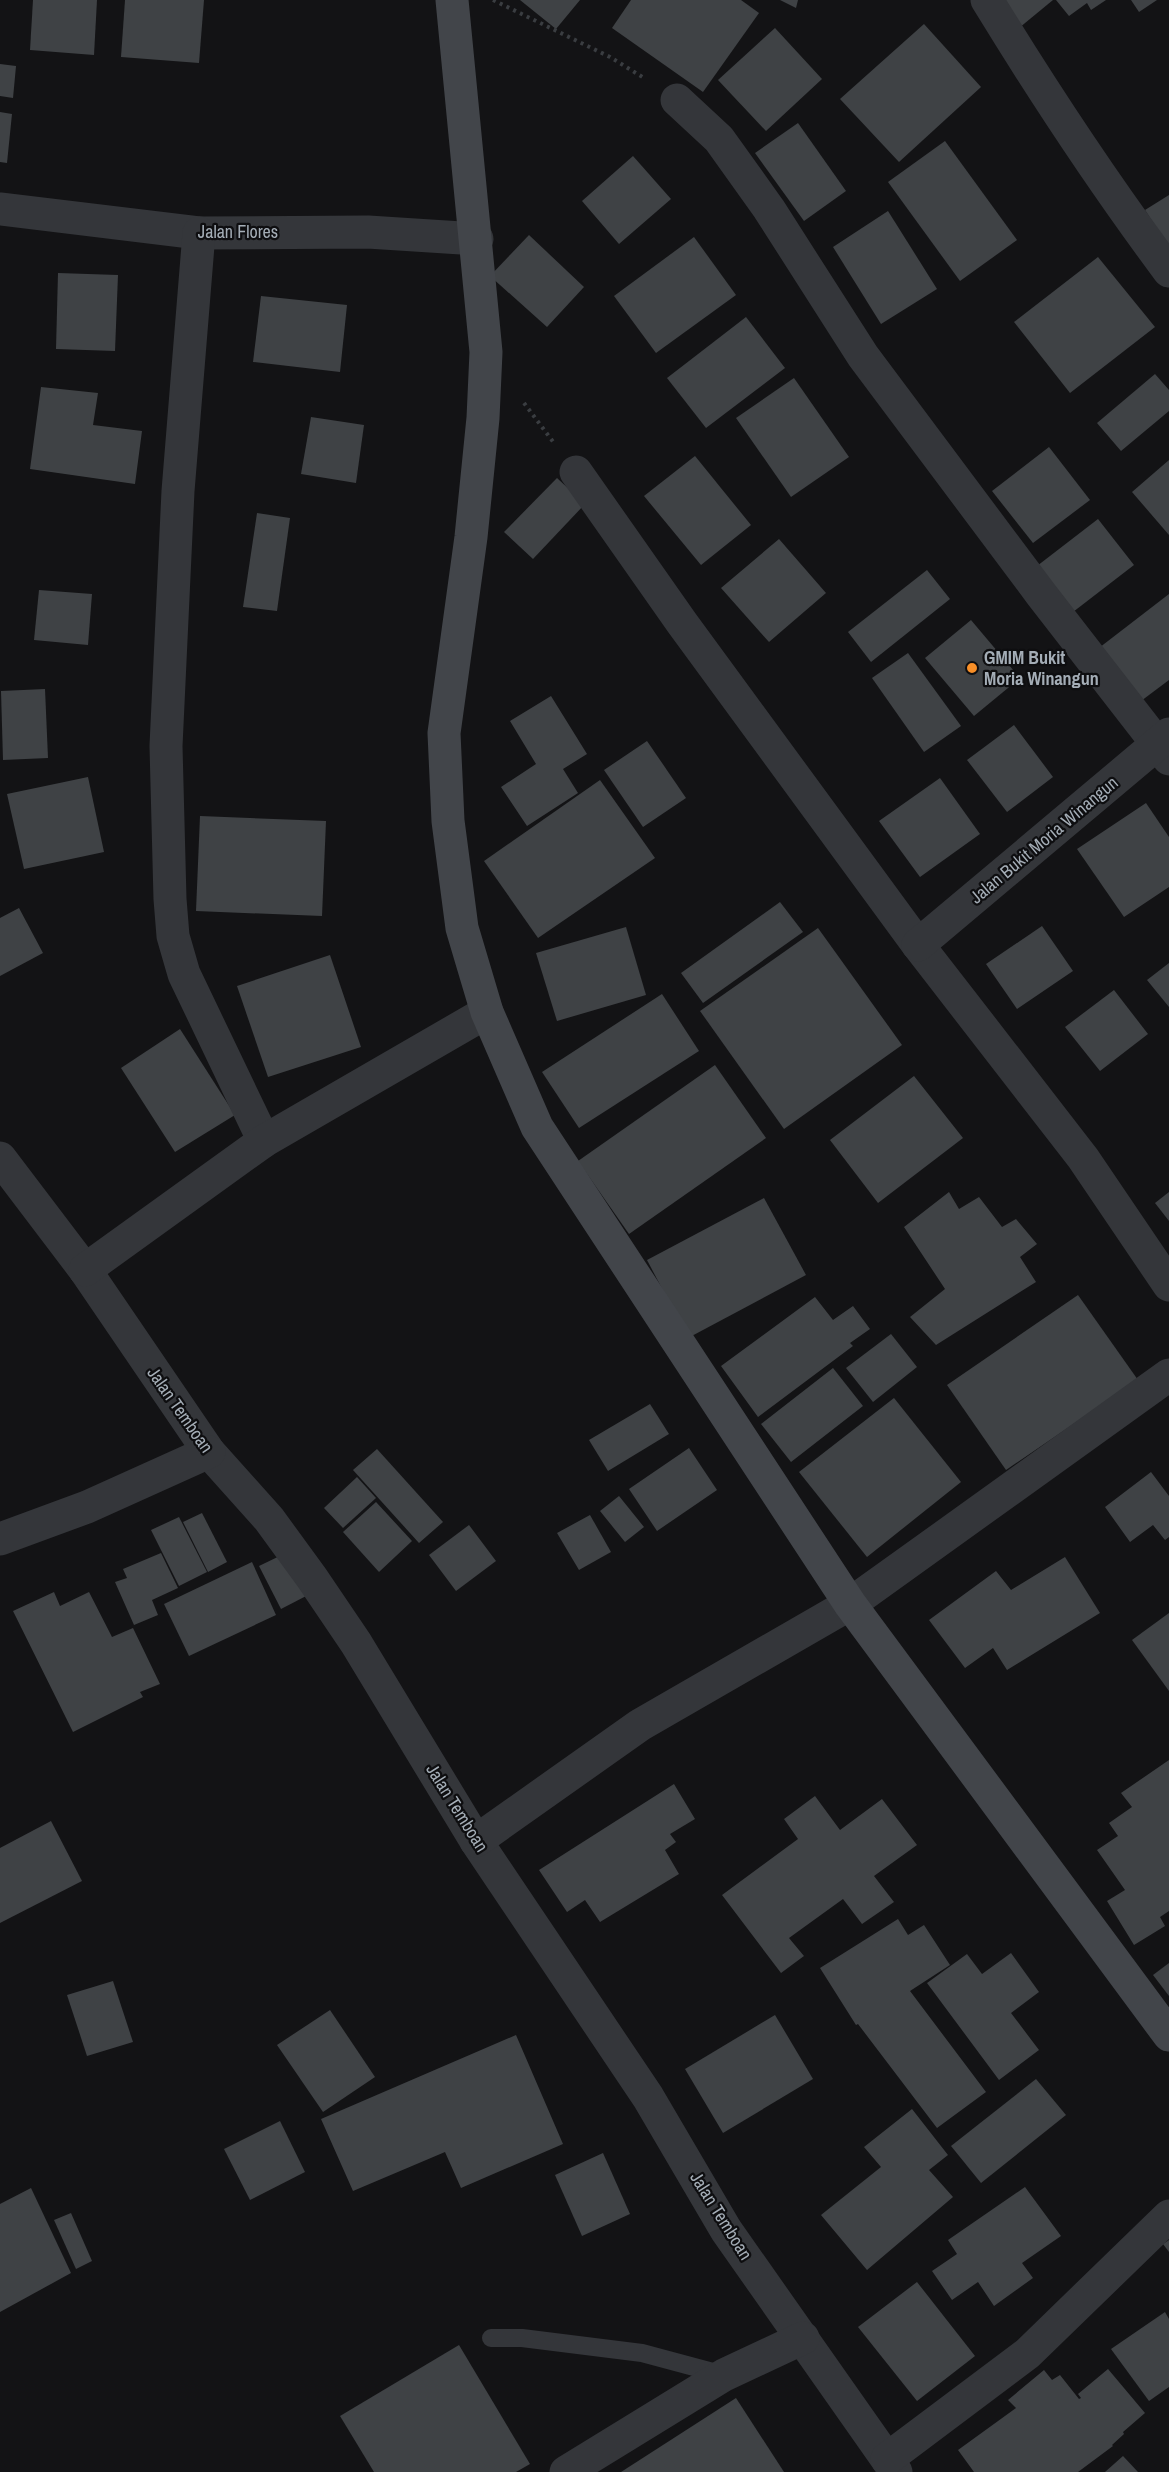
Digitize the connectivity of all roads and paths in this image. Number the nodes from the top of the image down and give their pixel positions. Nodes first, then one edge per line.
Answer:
1 (452, 0) edge
2 (493, 0) edge
3 (987, 0) edge
4 (677, 100) joint
5 (0, 209) edge
6 (199, 233) junction
7 (477, 239) junction
8 (1169, 271) edge
9 (486, 352) junction
10 (576, 472) joint
11 (1165, 746) edge
12 (918, 945) junction
13 (487, 1012) junction
14 (264, 1141) junction
15 (0, 1158) edge
16 (85, 1270) junction
17 (1169, 1285) edge
18 (1169, 1375) edge
19 (208, 1452) junction
20 (0, 1539) edge
21 (850, 1604) junction
22 (476, 1841) junction
23 (1169, 2035) edge
24 (1169, 2216) edge
25 (491, 2338) dead end
26 (803, 2338) junction
27 (724, 2375) junction
28 (892, 2466) edge
29 (566, 2472) edge

1 - 7 main road
2 - 4 path
3 - 8 street
4 - 11 street
5 - 6 street, Jalan Flores
6 - 7 street, Jalan Flores
6 - 14 street
7 - 9 main road
9 - 10 path
9 - 13 main road
10 - 12 street
11 - 12 street, Jalan Bukit Moria Winangun
12 - 17 street
13 - 14 street
13 - 21 main road
14 - 16 street
15 - 16 street, Jalan Temboan
16 - 19 street, Jalan Temboan
18 - 21 street
19 - 20 street
19 - 22 street, Jalan Temboan
21 - 22 street
21 - 23 main road
22 - 26 street, Jalan Temboan
24 - 28 street
25 - 27 lane
26 - 27 street
26 - 28 street, Jalan Temboan
27 - 29 street

